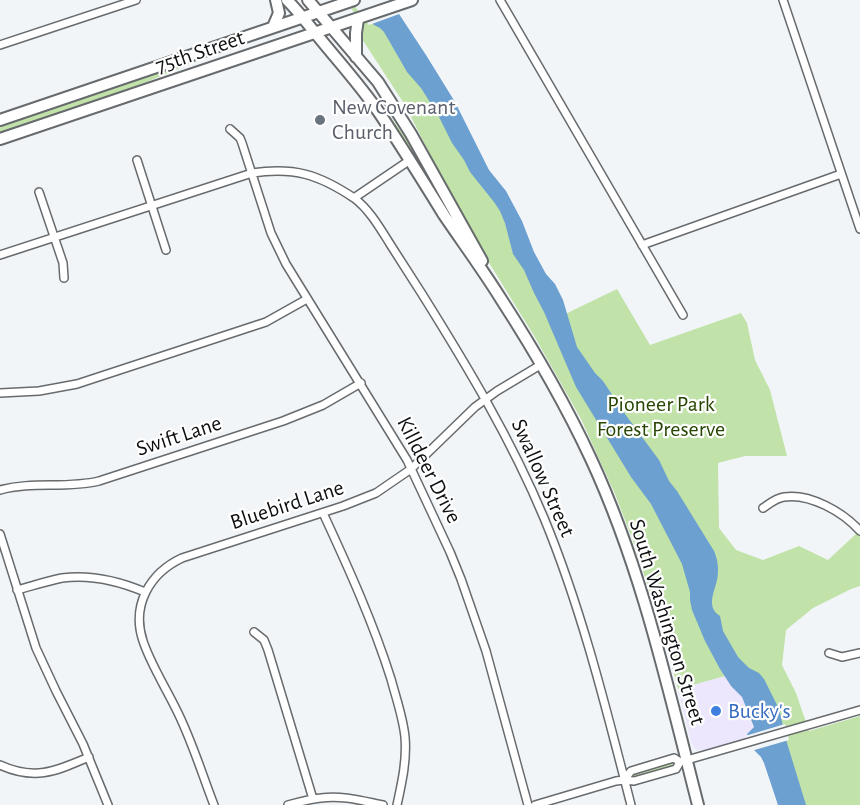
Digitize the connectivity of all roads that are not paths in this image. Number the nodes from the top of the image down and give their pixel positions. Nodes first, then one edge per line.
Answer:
1 (136, 0) edge
2 (276, 0) edge
3 (287, 0) edge
4 (308, 0) edge
5 (412, 0) edge
6 (500, 0) edge
7 (783, 0) edge
8 (350, 2) edge
9 (319, 12) junction
10 (304, 17) junction
11 (358, 19) junction
12 (273, 27) junction
13 (331, 28) junction
14 (315, 33) junction
15 (0, 45) edge
16 (356, 57) junction
17 (0, 120) edge
18 (231, 129) dead end
19 (0, 139) edge
20 (137, 160) dead end
21 (410, 160) junction
22 (252, 173) junction
23 (841, 174) junction
24 (39, 192) dead end
25 (354, 198) junction
26 (151, 205) junction
27 (859, 226) edge
28 (54, 237) junction
29 (642, 245) junction
30 (166, 250) dead end
31 (0, 255) edge
32 (64, 278) dead end
33 (500, 296) junction
34 (307, 299) junction
35 (683, 315) dead end
36 (542, 364) junction
37 (361, 383) junction
38 (0, 393) edge
39 (486, 399) junction
40 (411, 469) junction
41 (0, 490) edge
42 (763, 508) dead end
43 (323, 513) junction
44 (860, 531) edge
45 (0, 534) edge
46 (17, 590) junction
47 (145, 592) junction
48 (254, 632) dead end
49 (829, 653) dead end
50 (860, 653) edge
51 (860, 710) edge
52 (89, 757) junction
53 (683, 761) junction
54 (0, 765) edge
55 (624, 780) junction
56 (313, 799) junction
57 (108, 805) edge
58 (214, 805) edge
59 (288, 805) edge
60 (383, 805) edge
61 (397, 805) edge
62 (528, 805) edge
63 (536, 805) edge
64 (631, 805) edge
65 (698, 805) edge

1 - 15 street
2 - 12 main road
3 - 10 main road, South Washington Street
4 - 9 main road, South Washington Street
5 - 11 main road, 75th Street
6 - 29 street
7 - 23 street
8 - 9 main road, 75th Street
9 - 10 main road, 75th Street
9 - 13 main road, South Washington Street
10 - 12 main road, 75th Street
10 - 14 main road, South Washington Street
11 - 13 main road, 75th Street
11 - 16 main road
12 - 17 main road, 75th Street
13 - 14 main road, 75th Street
13 - 16 main road, South Washington Street
14 - 19 main road, 75th Street
14 - 21 main road, South Washington Street
16 - 33 main road, South Washington Street
18 - 22 street, Killdeer Drive
20 - 26 street
21 - 25 street
21 - 33 main road, South Washington Street
22 - 25 street, Swallow Street
22 - 26 street, Swallow Street
22 - 34 street, Killdeer Drive
23 - 27 street
23 - 29 street
24 - 28 street
25 - 39 street, Swallow Street
26 - 28 street, Swallow Street
26 - 30 street
28 - 31 street, Swallow Street
28 - 32 street
29 - 35 street
33 - 36 main road, South Washington Street
34 - 37 street, Killdeer Drive
34 - 38 street
36 - 39 street, Bluebird Lane
36 - 53 main road, South Washington Street
37 - 40 street, Killdeer Drive
37 - 41 street, Swift Lane
39 - 40 street, Bluebird Lane
39 - 55 street, Swallow Street
40 - 43 street, Bluebird Lane
40 - 62 street, Killdeer Drive
42 - 44 street
43 - 47 street, Bluebird Lane
43 - 61 street
45 - 46 street
46 - 47 street
46 - 52 street
47 - 58 street
48 - 56 street
49 - 50 street
51 - 53 street
52 - 54 street
52 - 57 street
53 - 55 street
53 - 65 main road, South Washington Street
55 - 63 street
55 - 64 street, Swallow Street
56 - 59 street
56 - 60 street

